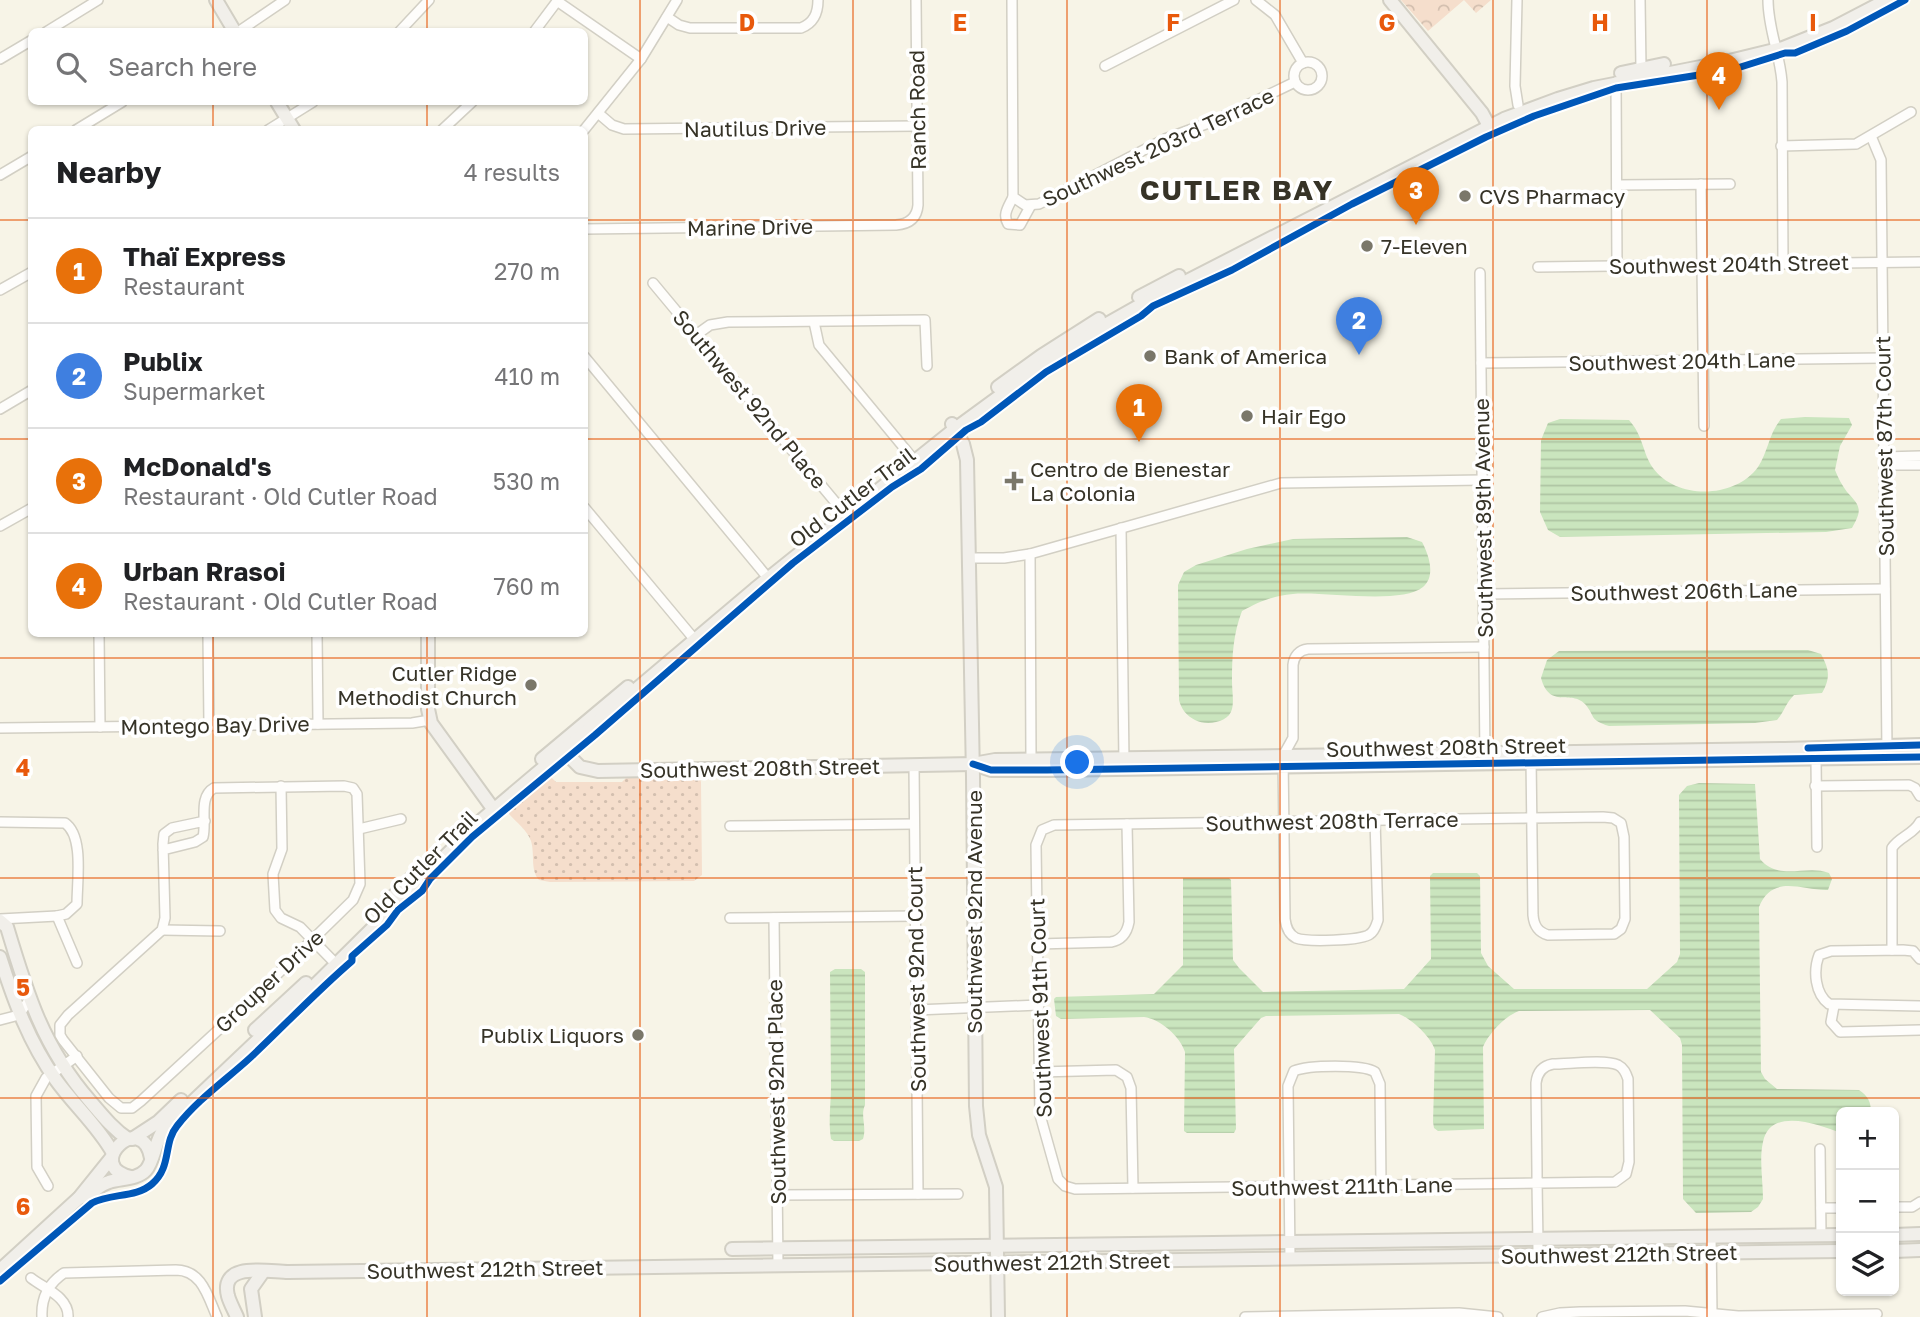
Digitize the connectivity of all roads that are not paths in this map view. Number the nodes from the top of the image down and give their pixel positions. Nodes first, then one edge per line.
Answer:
1 (99, 0) edge
2 (216, 0) edge
3 (285, 0) edge
4 (429, 0) edge
5 (557, 0) edge
6 (677, 0) edge
7 (818, 0) edge
8 (916, 0) edge
9 (1012, 0) edge
10 (1234, 0) edge
11 (1256, 0) edge
12 (1390, 0) edge
13 (1517, 0) edge
14 (1640, 0) edge
15 (1768, 0) edge
16 (1869, 0) edge
17 (1887, 0) edge
18 (667, 17) junction
19 (53, 28) edge
20 (234, 28) edge
21 (243, 28) edge
22 (403, 28) edge
23 (537, 28) edge
24 (28, 42) edge
25 (1776, 46) junction
26 (0, 59) edge
27 (641, 59) junction
28 (1303, 63) junction
29 (1697, 63) junction
30 (1105, 66) dead end
31 (1641, 68) junction
32 (1295, 82) junction
33 (1616, 82) junction
34 (1598, 83) junction
35 (117, 105) edge
36 (279, 105) edge
37 (310, 105) edge
38 (469, 105) edge
39 (1518, 105) junction
40 (1911, 112) dead end
41 (598, 113) junction
42 (1487, 122) junction
43 (291, 124) edge
44 (83, 126) edge
45 (446, 126) edge
46 (587, 126) edge
47 (917, 126) junction
48 (1871, 136) junction
49 (1781, 146) junction
50 (28, 158) edge
51 (0, 175) edge
52 (1701, 184) junction
53 (1730, 184) dead end
54 (1617, 185) junction
55 (1016, 199) junction
56 (1031, 205) junction
57 (914, 218) joint
58 (588, 229) edge
59 (1248, 245) junction
60 (1882, 262) junction
61 (1920, 262) edge
62 (1783, 264) junction
63 (1702, 265) junction
64 (1617, 266) junction
65 (1538, 267) dead end
66 (1480, 273) dead end
67 (28, 274) edge
68 (1169, 281) junction
69 (653, 283) dead end
70 (0, 290) edge
71 (1161, 295) junction
72 (814, 322) junction
73 (1088, 331) junction
74 (696, 335) junction
75 (1883, 358) junction
76 (1703, 360) junction
77 (588, 361) edge
78 (1481, 363) junction
79 (927, 366) dead end
80 (28, 392) edge
81 (0, 409) edge
82 (953, 426) junction
83 (1704, 426) dead end
84 (910, 455) junction
85 (1920, 456) edge
86 (1884, 461) junction
87 (1920, 465) edge
88 (1483, 480) junction
89 (28, 510) edge
90 (588, 512) edge
91 (844, 512) junction
92 (0, 526) edge
93 (1121, 528) junction
94 (1030, 554) junction
95 (968, 558) junction
96 (766, 576) junction
97 (1885, 589) junction
98 (1483, 594) junction
99 (99, 637) edge
100 (208, 637) edge
101 (317, 637) edge
102 (428, 637) edge
103 (693, 638) junction
104 (1484, 647) junction
105 (430, 720) junction
106 (318, 724) junction
107 (209, 725) junction
108 (0, 727) edge
109 (100, 727) junction
110 (1293, 738) junction
111 (1920, 745) edge
112 (561, 748) junction
113 (1886, 751) junction
114 (1304, 756) junction
115 (1920, 757) edge
116 (1485, 758) junction
117 (1531, 758) junction
118 (1031, 759) junction
119 (1816, 759) junction
120 (1283, 761) junction
121 (1124, 763) junction
122 (973, 764) junction
123 (914, 765) junction
124 (281, 786) junction
125 (1815, 786) junction
126 (1920, 796) edge
127 (492, 807) junction
128 (1532, 818) junction
129 (401, 819) dead end
130 (1375, 820) junction
131 (205, 821) junction
132 (0, 822) edge
133 (1284, 822) junction
134 (1920, 822) edge
135 (914, 824) junction
136 (1127, 824) junction
137 (730, 826) dead end
138 (359, 829) junction
139 (1040, 832) joint
140 (1816, 847) dead end
141 (163, 850) junction
142 (57, 916) junction
143 (916, 916) junction
144 (730, 918) dead end
145 (774, 918) junction
146 (0, 920) edge
147 (162, 930) junction
148 (220, 931) dead end
149 (313, 940) junction
150 (1038, 944) junction
151 (1892, 950) junction
152 (0, 957) edge
153 (1920, 959) edge
154 (334, 962) junction
155 (77, 963) dead end
156 (29, 1000) junction
157 (1039, 1005) junction
158 (1835, 1006) junction
159 (1920, 1006) edge
160 (975, 1007) junction
161 (916, 1010) junction
162 (19, 1015) junction
163 (0, 1020) edge
164 (1920, 1030) edge
165 (77, 1056) junction
166 (57, 1070) junction
167 (1039, 1072) junction
168 (130, 1139) junction
169 (1820, 1149) dead end
170 (112, 1155) junction
171 (151, 1158) junction
172 (131, 1177) junction
173 (1060, 1182) joint
174 (1537, 1183) junction
175 (1381, 1185) junction
176 (48, 1186) dead end
177 (1289, 1186) junction
178 (1133, 1188) junction
179 (918, 1194) junction
180 (958, 1194) dead end
181 (778, 1195) junction
182 (79, 1198) junction
183 (1920, 1202) edge
184 (1899, 1207) edge
185 (1821, 1208) junction
186 (1836, 1208) edge
187 (1920, 1234) edge
188 (1836, 1235) edge
189 (1899, 1235) edge
190 (1821, 1236) junction
191 (1711, 1237) junction
192 (1538, 1240) junction
193 (1290, 1243) junction
194 (998, 1246) junction
195 (732, 1249) dead end
196 (778, 1249) junction
197 (1836, 1251) edge
198 (1899, 1251) edge
199 (1920, 1251) edge
200 (1711, 1253) junction
201 (1538, 1255) junction
202 (1290, 1259) junction
203 (999, 1262) junction
204 (778, 1265) junction
205 (0, 1269) edge
206 (263, 1272) junction
207 (31, 1278) dead end
208 (48, 1290) junction
209 (1712, 1314) junction
210 (1877, 1314) dead end
211 (1438, 1315) edge
212 (42, 1317) edge
213 (68, 1317) edge
214 (217, 1317) edge
215 (237, 1317) edge
216 (255, 1317) edge
217 (999, 1317) edge
218 (1245, 1317) edge
219 (1498, 1317) edge
220 (1542, 1317) edge

1 - 19 street
2 - 20 street
3 - 21 street
4 - 22 street
5 - 23 street
5 - 27 street
6 - 18 street
7 - 18 street
8 - 47 street, Ranch Road
9 - 55 street
10 - 30 street
11 - 28 street
12 - 42 street
13 - 39 street
14 - 31 street
15 - 25 street
16 - 25 street
17 - 25 street
18 - 27 street
24 - 26 street
25 - 29 street
25 - 49 street
27 - 41 street
28 - 32 street
28 - 32 street
29 - 31 street
29 - 33 street
31 - 34 street
32 - 56 street, Southwest 203rd Terrace
33 - 34 street
33 - 54 street
34 - 39 street
34 - 42 street
35 - 44 street
36 - 43 street
37 - 43 street
38 - 45 street
39 - 42 street
40 - 48 street
41 - 46 street
41 - 47 street, Nautilus Drive
42 - 59 street
47 - 57 street, Ranch Road
48 - 49 street
48 - 60 street, Southwest 87th Court
49 - 62 street
50 - 51 street
52 - 53 street
52 - 54 street
52 - 63 street
54 - 64 street
55 - 56 street, Southwest 203rd Terrace
55 - 56 street
57 - 58 street, Marine Drive
59 - 68 street
59 - 71 street
60 - 61 street, Southwest 204th Street
60 - 62 street, Southwest 204th Street
60 - 75 street, Southwest 87th Court
62 - 63 street, Southwest 204th Street
63 - 64 street, Southwest 204th Street
63 - 76 street
64 - 65 street, Southwest 204th Street
66 - 78 street, Southwest 89th Avenue
67 - 70 street
68 - 71 street
68 - 73 street
69 - 74 street, Southwest 92nd Place
71 - 73 street
72 - 74 street
72 - 79 street
72 - 84 street
73 - 82 street
74 - 91 street, Southwest 92nd Place
75 - 76 street, Southwest 204th Lane
75 - 86 street, Southwest 87th Court
76 - 78 street, Southwest 204th Lane
76 - 83 street
77 - 96 street
78 - 88 street, Southwest 89th Avenue
80 - 81 street
82 - 84 street
82 - 91 street
82 - 95 street, Southwest 92nd Avenue
84 - 91 street
85 - 86 street
86 - 87 street
86 - 97 street, Southwest 87th Court
88 - 93 street
88 - 98 street, Southwest 89th Avenue
89 - 92 street
90 - 103 street
91 - 96 street
93 - 94 street
93 - 121 street
94 - 95 street
94 - 118 street
95 - 122 street, Southwest 92nd Avenue
96 - 103 street
97 - 98 street, Southwest 206th Lane
97 - 113 street, Southwest 87th Court
98 - 104 street, Southwest 89th Avenue
99 - 109 street
100 - 107 street
101 - 106 street
102 - 105 street
103 - 112 street
104 - 110 street
104 - 116 street, Southwest 89th Avenue
105 - 106 street, Montego Bay Drive
105 - 127 street
106 - 107 street, Montego Bay Drive
107 - 109 street, Montego Bay Drive
108 - 109 street, Montego Bay Drive
110 - 114 street
110 - 120 street
111 - 113 street, Southwest 208th Street
112 - 123 street, Southwest 208th Street
112 - 127 street
113 - 115 street, Southwest 208th Street
113 - 117 street, Southwest 208th Street
113 - 119 street, Southwest 208th Street
114 - 116 street, Southwest 208th Street
114 - 120 street, Southwest 208th Street
116 - 117 street, Southwest 208th Street
116 - 120 street, Southwest 208th Street
117 - 119 street, Southwest 208th Street
117 - 128 street
118 - 121 street, Southwest 208th Street
118 - 122 street, Southwest 208th Street
119 - 125 street
120 - 121 street, Southwest 208th Street
120 - 133 street
121 - 122 street, Southwest 208th Street
122 - 123 street, Southwest 208th Street
122 - 160 street, Southwest 92nd Avenue
123 - 135 street, Southwest 92nd Court
124 - 131 street
124 - 138 street, Grouper Drive
124 - 149 street
125 - 126 street
125 - 140 street
127 - 154 street
128 - 128 street, Southwest 208th Terrace
128 - 130 street, Southwest 208th Terrace
129 - 138 street
130 - 133 street, Southwest 208th Terrace
130 - 133 street
131 - 141 street
131 - 141 street
132 - 142 street
133 - 136 street, Southwest 208th Terrace
134 - 151 street
135 - 137 street
135 - 143 street, Southwest 92nd Court
136 - 139 street, Southwest 208th Terrace
136 - 150 street
138 - 149 street, Grouper Drive
139 - 150 street, Southwest 91th Court
141 - 147 street
142 - 146 street
142 - 155 street
143 - 145 street
143 - 161 street, Southwest 92nd Court
144 - 145 street
145 - 181 street, Southwest 92nd Place
146 - 156 street
147 - 148 street
147 - 165 street
149 - 154 street
149 - 165 street, Grouper Drive
150 - 157 street, Southwest 91th Court
151 - 153 street
151 - 158 street
152 - 162 street
154 - 168 street
154 - 171 street
156 - 162 street
156 - 166 street
157 - 160 street
157 - 167 street, Southwest 91th Court
158 - 159 street
158 - 164 street
160 - 161 street
160 - 194 street, Southwest 92nd Avenue
161 - 179 street, Southwest 92nd Court
162 - 163 street
162 - 166 street
165 - 166 street
166 - 168 street
166 - 170 street
166 - 176 street
167 - 173 street, Southwest 91th Court
167 - 178 street
168 - 170 street
168 - 171 street
169 - 185 street
170 - 172 street
170 - 182 street
171 - 172 street
172 - 182 street
173 - 178 street, Southwest 211th Lane
174 - 174 street, Southwest 211th Lane
174 - 175 street, Southwest 211th Lane
174 - 192 street
175 - 177 street, Southwest 211th Lane
175 - 177 street
177 - 178 street, Southwest 211th Lane
177 - 193 street
179 - 180 street
179 - 181 street
181 - 196 street, Southwest 92nd Place
182 - 205 street
183 - 184 street
185 - 186 street
185 - 190 street
187 - 189 street
188 - 190 street, Southwest 212th Street
190 - 191 street, Southwest 212th Street
191 - 192 street, Southwest 212th Street
191 - 200 street
192 - 193 street, Southwest 212th Street
192 - 201 street
193 - 194 street, Southwest 212th Street
193 - 202 street
194 - 196 street, Southwest 212th Street
194 - 203 street, Southwest 92nd Avenue
195 - 196 street, Southwest 212th Street
196 - 204 street, Southwest 92nd Place
197 - 200 street, Southwest 212th Street
198 - 199 street
200 - 201 street, Southwest 212th Street
200 - 209 street
201 - 202 street, Southwest 212th Street
202 - 203 street, Southwest 212th Street
203 - 204 street, Southwest 212th Street
203 - 217 street, Southwest 92nd Avenue
204 - 206 street, Southwest 212th Street
206 - 215 street, Southwest 212th Street
206 - 216 street
207 - 208 street
208 - 212 street
208 - 213 street
208 - 214 street
209 - 210 street
209 - 220 street
211 - 218 street
211 - 219 street

